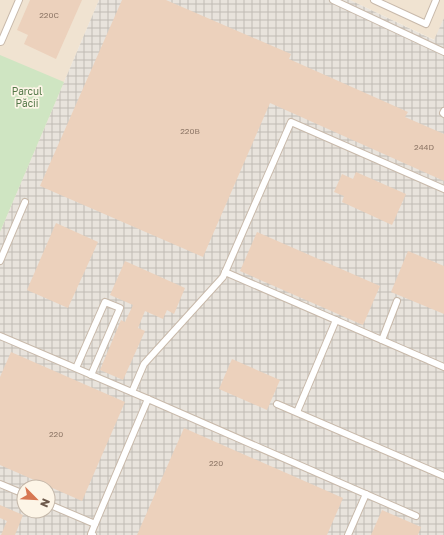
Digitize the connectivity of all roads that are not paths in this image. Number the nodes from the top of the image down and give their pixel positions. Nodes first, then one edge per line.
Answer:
1 (19, 0) edge
2 (333, 0) edge
3 (374, 0) edge
4 (436, 0) edge
5 (0, 42) edge
6 (444, 52) edge
7 (444, 189) edge
8 (25, 202) dead end
9 (0, 261) edge
10 (225, 272) junction
11 (397, 301) dead end
12 (336, 320) junction
13 (0, 336) edge
14 (382, 340) junction
15 (444, 367) edge
16 (76, 368) junction
17 (91, 375) junction
18 (132, 392) junction
19 (148, 399) junction
20 (277, 404) dead end
21 (297, 412) junction
22 (444, 476) edge
23 (0, 484) edge
24 (16, 491) edge
25 (366, 494) junction
26 (56, 507) edge
27 (416, 516) dead end
28 (95, 524) junction
29 (93, 535) edge
30 (348, 535) edge

1 - 5 lane
2 - 6 lane
3 - 4 lane
7 - 10 lane
8 - 9 lane
10 - 12 lane
10 - 18 lane
11 - 14 lane
12 - 14 lane
12 - 21 lane
13 - 16 lane
14 - 15 lane
16 - 17 lane
16 - 17 lane
17 - 18 lane
18 - 19 lane
19 - 25 lane
19 - 28 lane
20 - 21 lane
21 - 22 lane
23 - 24 lane
25 - 27 lane
25 - 30 lane
26 - 28 lane
28 - 29 lane

